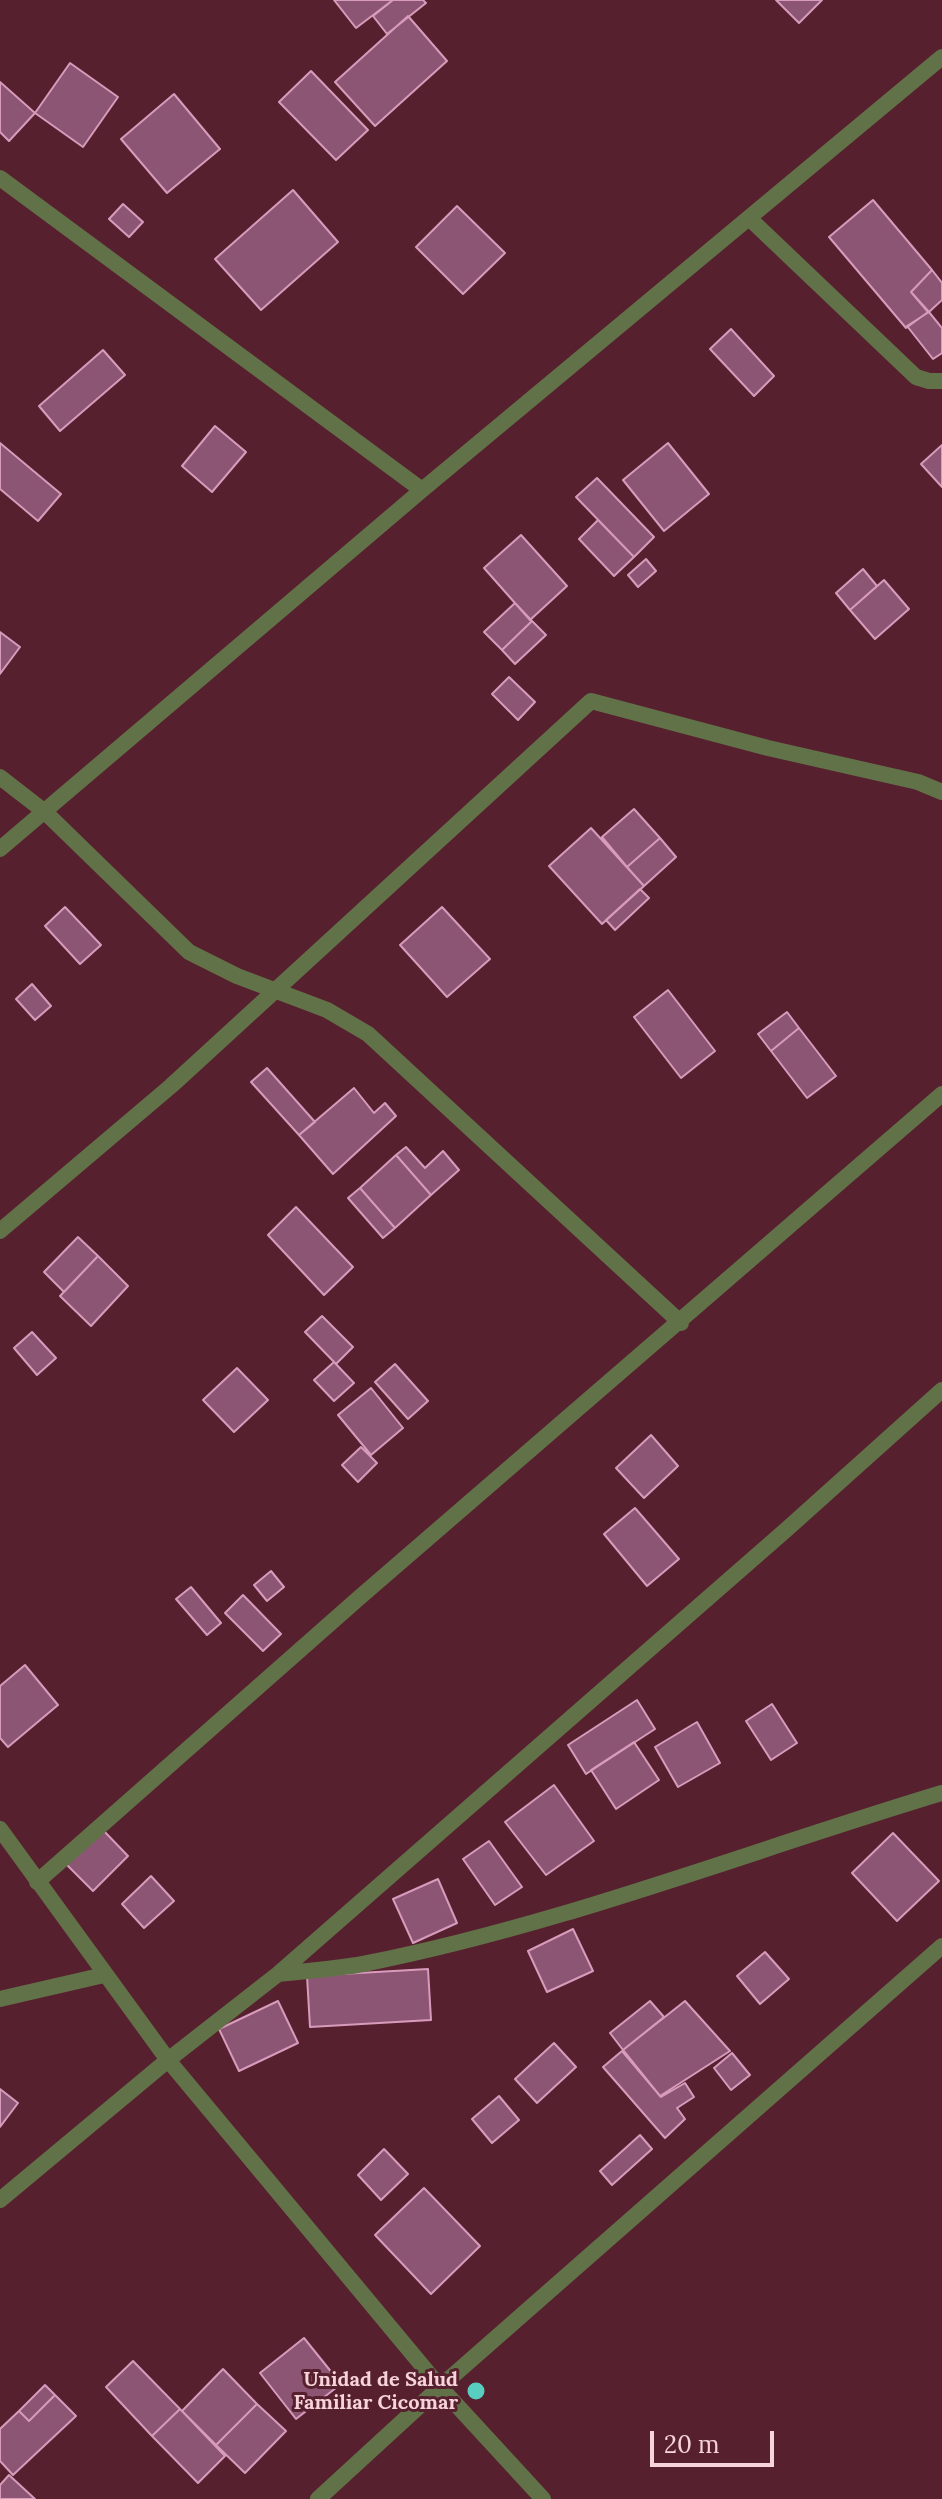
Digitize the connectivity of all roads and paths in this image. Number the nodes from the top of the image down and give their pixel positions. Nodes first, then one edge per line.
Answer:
1 (942, 57) edge
2 (0, 178) edge
3 (749, 218) junction
4 (942, 381) edge
5 (422, 490) junction
6 (0, 777) edge
7 (942, 792) edge
8 (45, 812) junction
9 (0, 849) edge
10 (274, 990) junction
11 (942, 1094) edge
12 (0, 1231) edge
13 (681, 1323) junction
14 (942, 1390) edge
15 (942, 1793) edge
16 (0, 1829) edge
17 (37, 1882) junction
18 (940, 1952) edge
19 (278, 1974) junction
20 (104, 1975) junction
21 (0, 1999) edge
22 (168, 2060) junction
23 (0, 2200) edge
24 (440, 2387) junction
25 (318, 2499) edge
26 (543, 2499) edge

1 - 3 street
2 - 5 street
3 - 4 street
3 - 5 street
5 - 8 street
6 - 8 street
7 - 10 street
8 - 9 street
8 - 10 street
10 - 12 street
10 - 13 street
11 - 13 street
13 - 17 street
14 - 19 street
15 - 19 street
16 - 17 street
17 - 20 street
18 - 24 street
19 - 22 street
20 - 21 street
20 - 22 street
22 - 23 street
22 - 24 street
24 - 25 street
24 - 26 street

